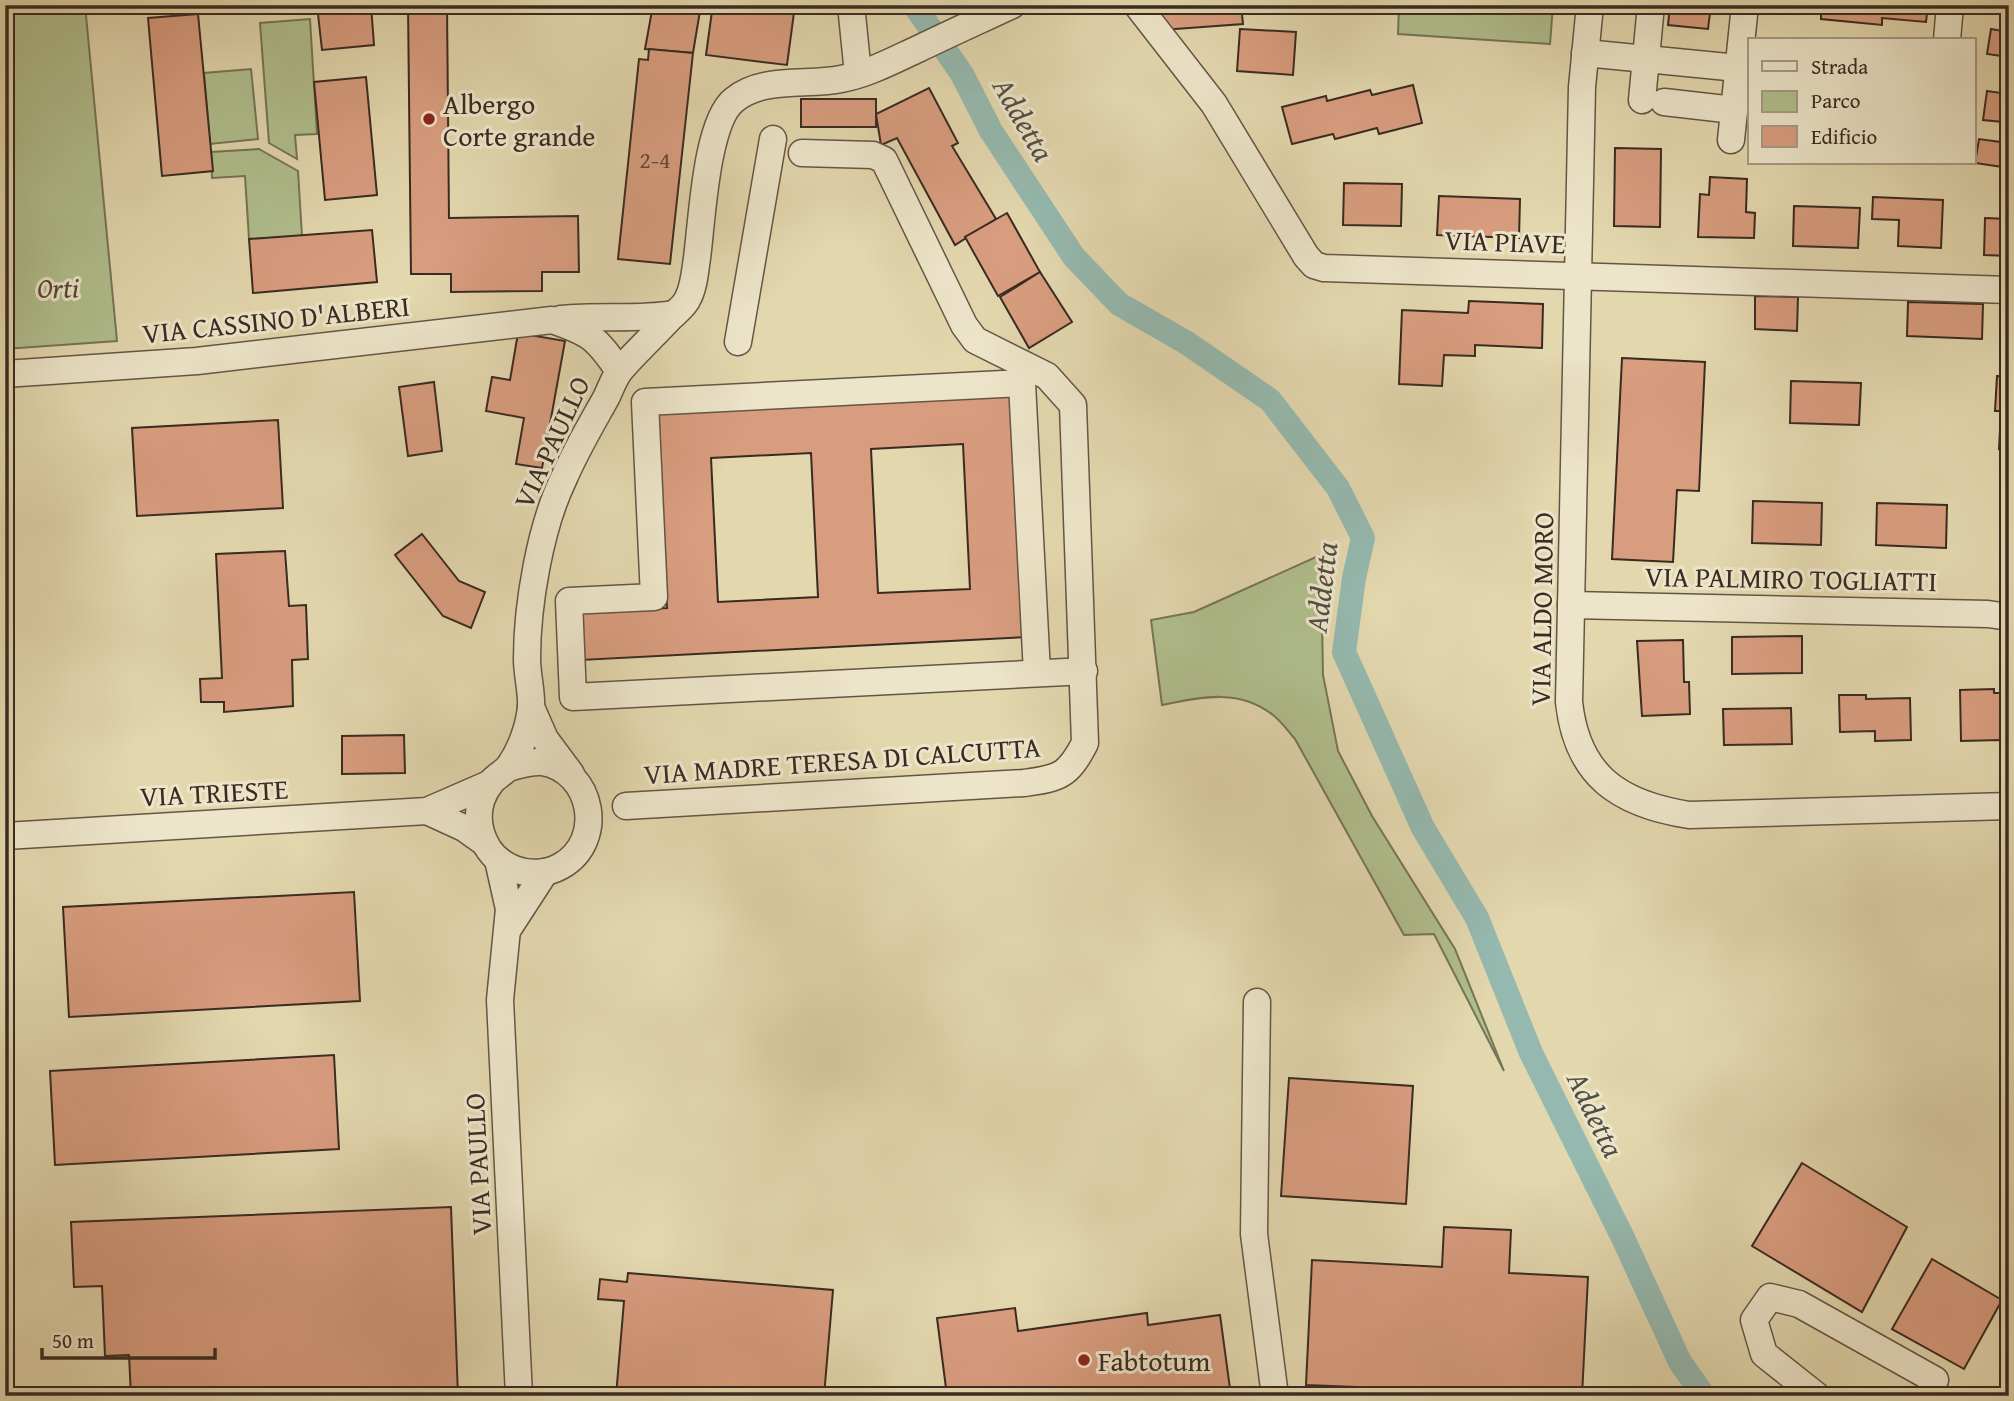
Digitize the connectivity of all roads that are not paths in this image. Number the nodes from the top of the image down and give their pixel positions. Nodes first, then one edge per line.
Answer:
1 (852, 5) edge
2 (1012, 5) edge
3 (1137, 5) edge
4 (1590, 5) edge
5 (1651, 5) edge
6 (1745, 5) edge
7 (1950, 5) edge
8 (1947, 38) edge
9 (1585, 53) junction
10 (1646, 59) junction
11 (1738, 68) junction
12 (858, 74) junction
13 (1734, 110) junction
14 (773, 139) dead end
15 (1731, 140) dead end
16 (802, 153) dead end
17 (1577, 274) junction
18 (2009, 290) edge
19 (674, 314) junction
20 (552, 320) junction
21 (738, 342) dead end
22 (619, 371) junction
23 (5, 374) edge
24 (1571, 605) junction
25 (2009, 617) edge
26 (1084, 671) junction
27 (1037, 673) junction
28 (531, 707) junction
29 (499, 776) junction
30 (578, 785) junction
31 (626, 806) junction
32 (2006, 808) edge
33 (427, 811) junction
34 (589, 826) junction
35 (5, 836) edge
36 (491, 852) junction
37 (545, 872) junction
38 (508, 929) junction
39 (1257, 1002) dead end
40 (1935, 1380) dead end
41 (519, 1396) edge
42 (1275, 1396) edge
43 (1817, 1396) edge

1 - 12 street
2 - 12 street, VIA PAULLO
3 - 17 street, VIA PIAVE
4 - 9 street, VIA ALDO MORO
5 - 10 street
6 - 11 street
7 - 8 street
9 - 10 street
9 - 17 street, VIA ALDO MORO
10 - 11 street
10 - 13 street
11 - 13 street
12 - 19 street, VIA PAULLO
13 - 15 street
14 - 21 street
16 - 26 street, VIA MADRE TERESA DI CALCUTTA
17 - 18 street, VIA PIAVE
17 - 24 street, VIA ALDO MORO
19 - 20 street, VIA CASSINO D'ALBERI
19 - 22 street, VIA PAULLO
20 - 22 street, VIA CASSINO D'ALBERI
20 - 23 street, VIA CASSINO D'ALBERI
22 - 28 street, VIA PAULLO
24 - 25 street, VIA PALMIRO TOGLIATTI
24 - 32 street, VIA ALDO MORO
26 - 27 street
26 - 31 street, VIA MADRE TERESA DI CALCUTTA
27 - 27 street
28 - 29 street, VIA PAULLO
28 - 30 street, VIA PAULLO
29 - 30 street
29 - 33 street, VIA TRIESTE
29 - 36 street, VIA PAULLO
30 - 31 street, VIA MADRE TERESA DI CALCUTTA
30 - 34 street, VIA PAULLO
31 - 34 street, VIA MADRE TERESA DI CALCUTTA
33 - 35 street, VIA TRIESTE
33 - 36 street, VIA TRIESTE
34 - 37 street, VIA PAULLO
36 - 37 street
36 - 38 street, VIA PAULLO
37 - 38 street, VIA PAULLO
38 - 41 street, VIA PAULLO
39 - 42 street
40 - 43 street

